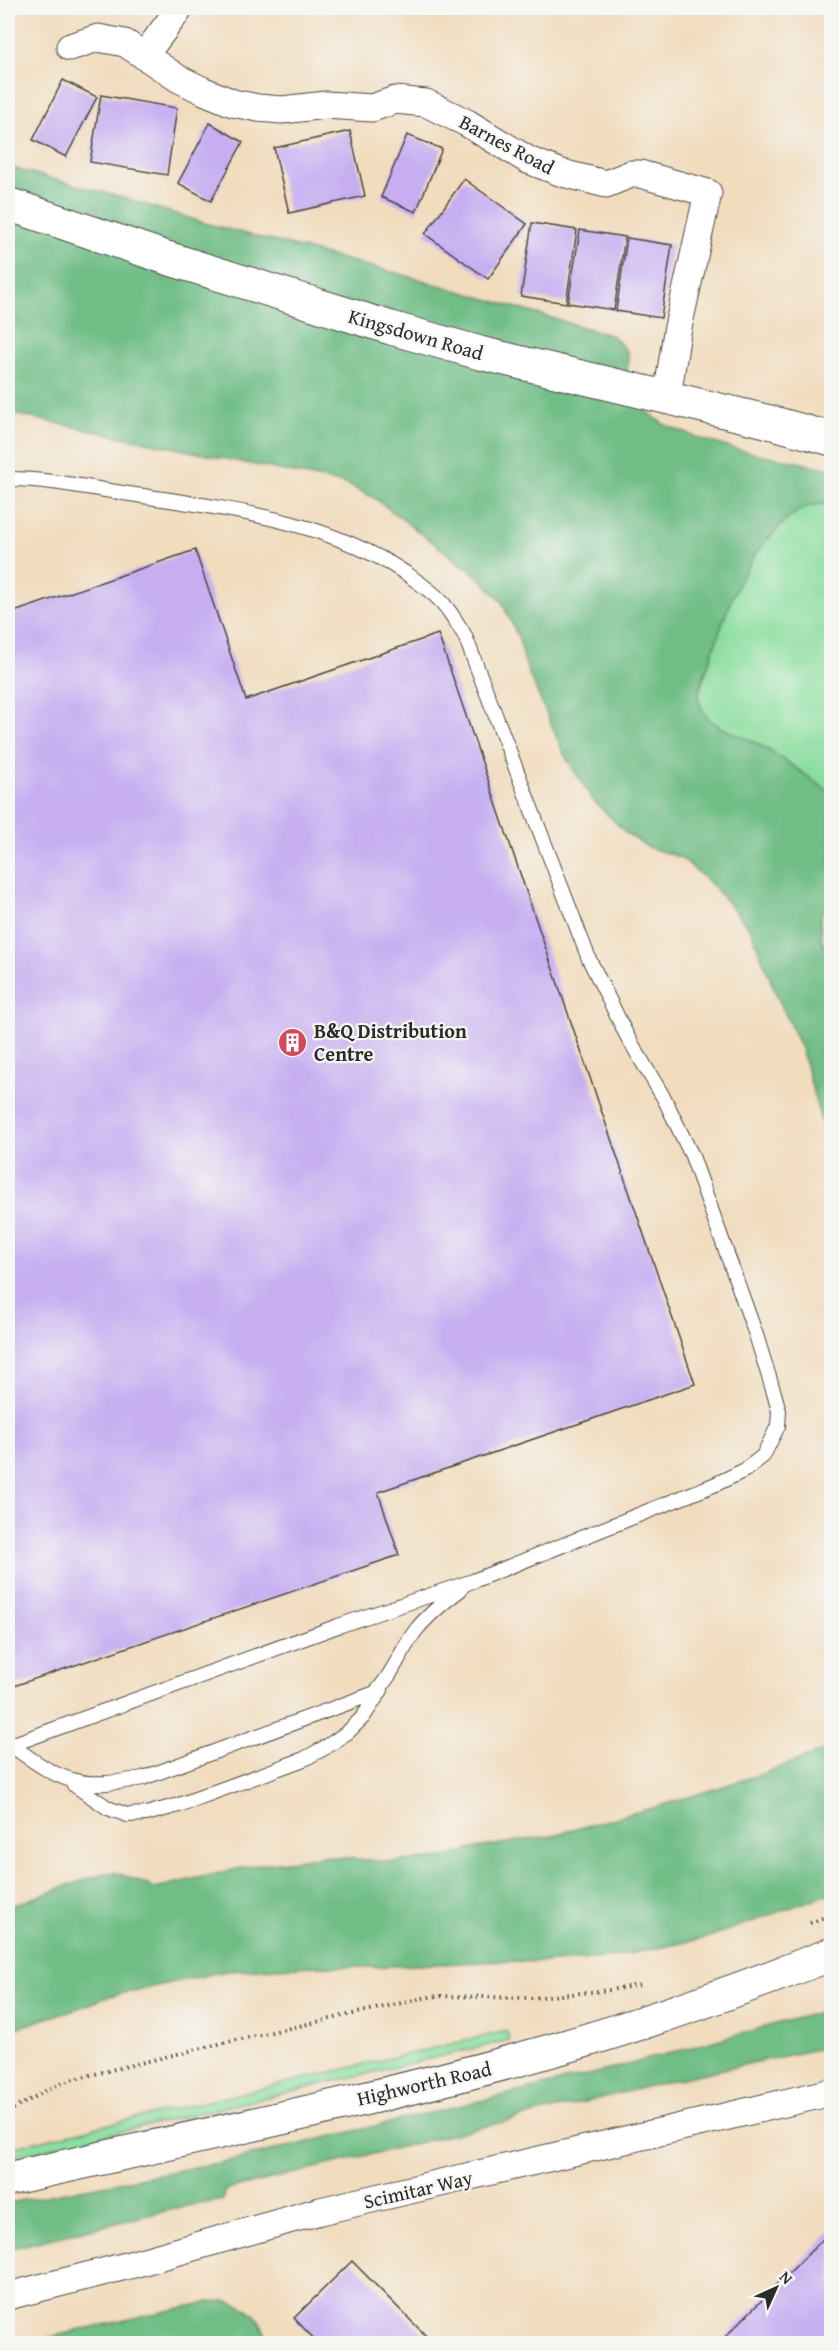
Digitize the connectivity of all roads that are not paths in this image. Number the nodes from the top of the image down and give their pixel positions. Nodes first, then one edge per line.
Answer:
1 (177, 12) dead end
2 (70, 47) dead end
3 (144, 56) junction
4 (8, 204) edge
5 (667, 397) junction
6 (831, 439) edge
7 (8, 479) edge
8 (473, 1581) junction
9 (386, 1683) junction
10 (9, 1746) edge
11 (67, 1780) junction
12 (831, 1954) edge
13 (831, 2092) edge
14 (8, 2179) edge
15 (8, 2296) edge

1 - 3 street
2 - 3 street, Barnes Road
3 - 5 street, Barnes Road
4 - 5 main road, Kingsdown Road
5 - 6 main road, Kingsdown Road
7 - 8 lane
8 - 9 lane
8 - 10 lane
9 - 11 lane
9 - 11 lane
10 - 11 lane
12 - 14 main road, Highworth Road
13 - 15 street, Scimitar Way

